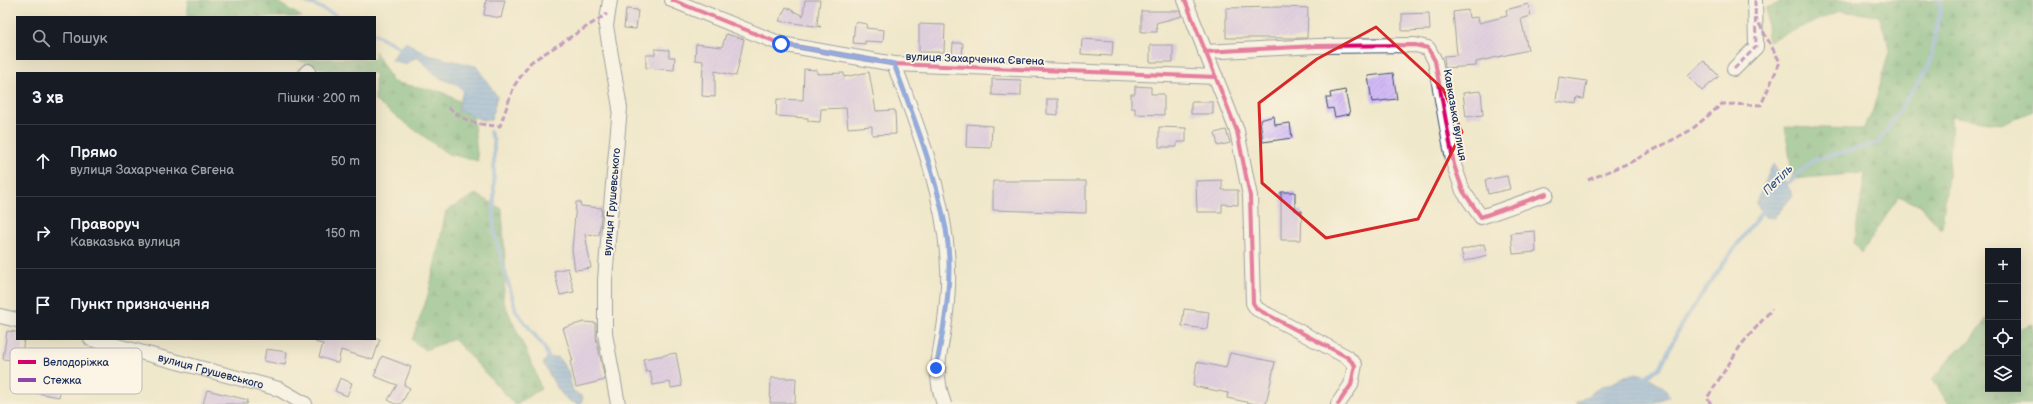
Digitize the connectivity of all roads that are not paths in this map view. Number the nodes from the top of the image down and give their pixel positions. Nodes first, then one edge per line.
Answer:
1 (610, 0) edge
2 (672, 0) edge
3 (1184, 0) edge
4 (1754, 0) edge
5 (1205, 52) junction
6 (894, 64) junction
7 (1734, 69) dead end
8 (1216, 77) junction
9 (1546, 194) dead end
10 (0, 316) edge
11 (16, 320) edge
12 (95, 340) edge
13 (124, 348) edge
14 (142, 353) edge
15 (305, 404) edge
16 (618, 404) edge
17 (944, 404) edge
18 (1338, 404) edge

1 - 16 street, вулиця Грушевського
2 - 6 street, вулиця Захарченка Євгена
3 - 5 street
4 - 7 street
5 - 8 street
5 - 9 street, Кавказька вулиця
6 - 8 street, вулиця Захарченка Євгена
6 - 17 street
8 - 18 street
10 - 11 street
12 - 13 street, вулиця Грушевського
14 - 15 street, вулиця Грушевського

